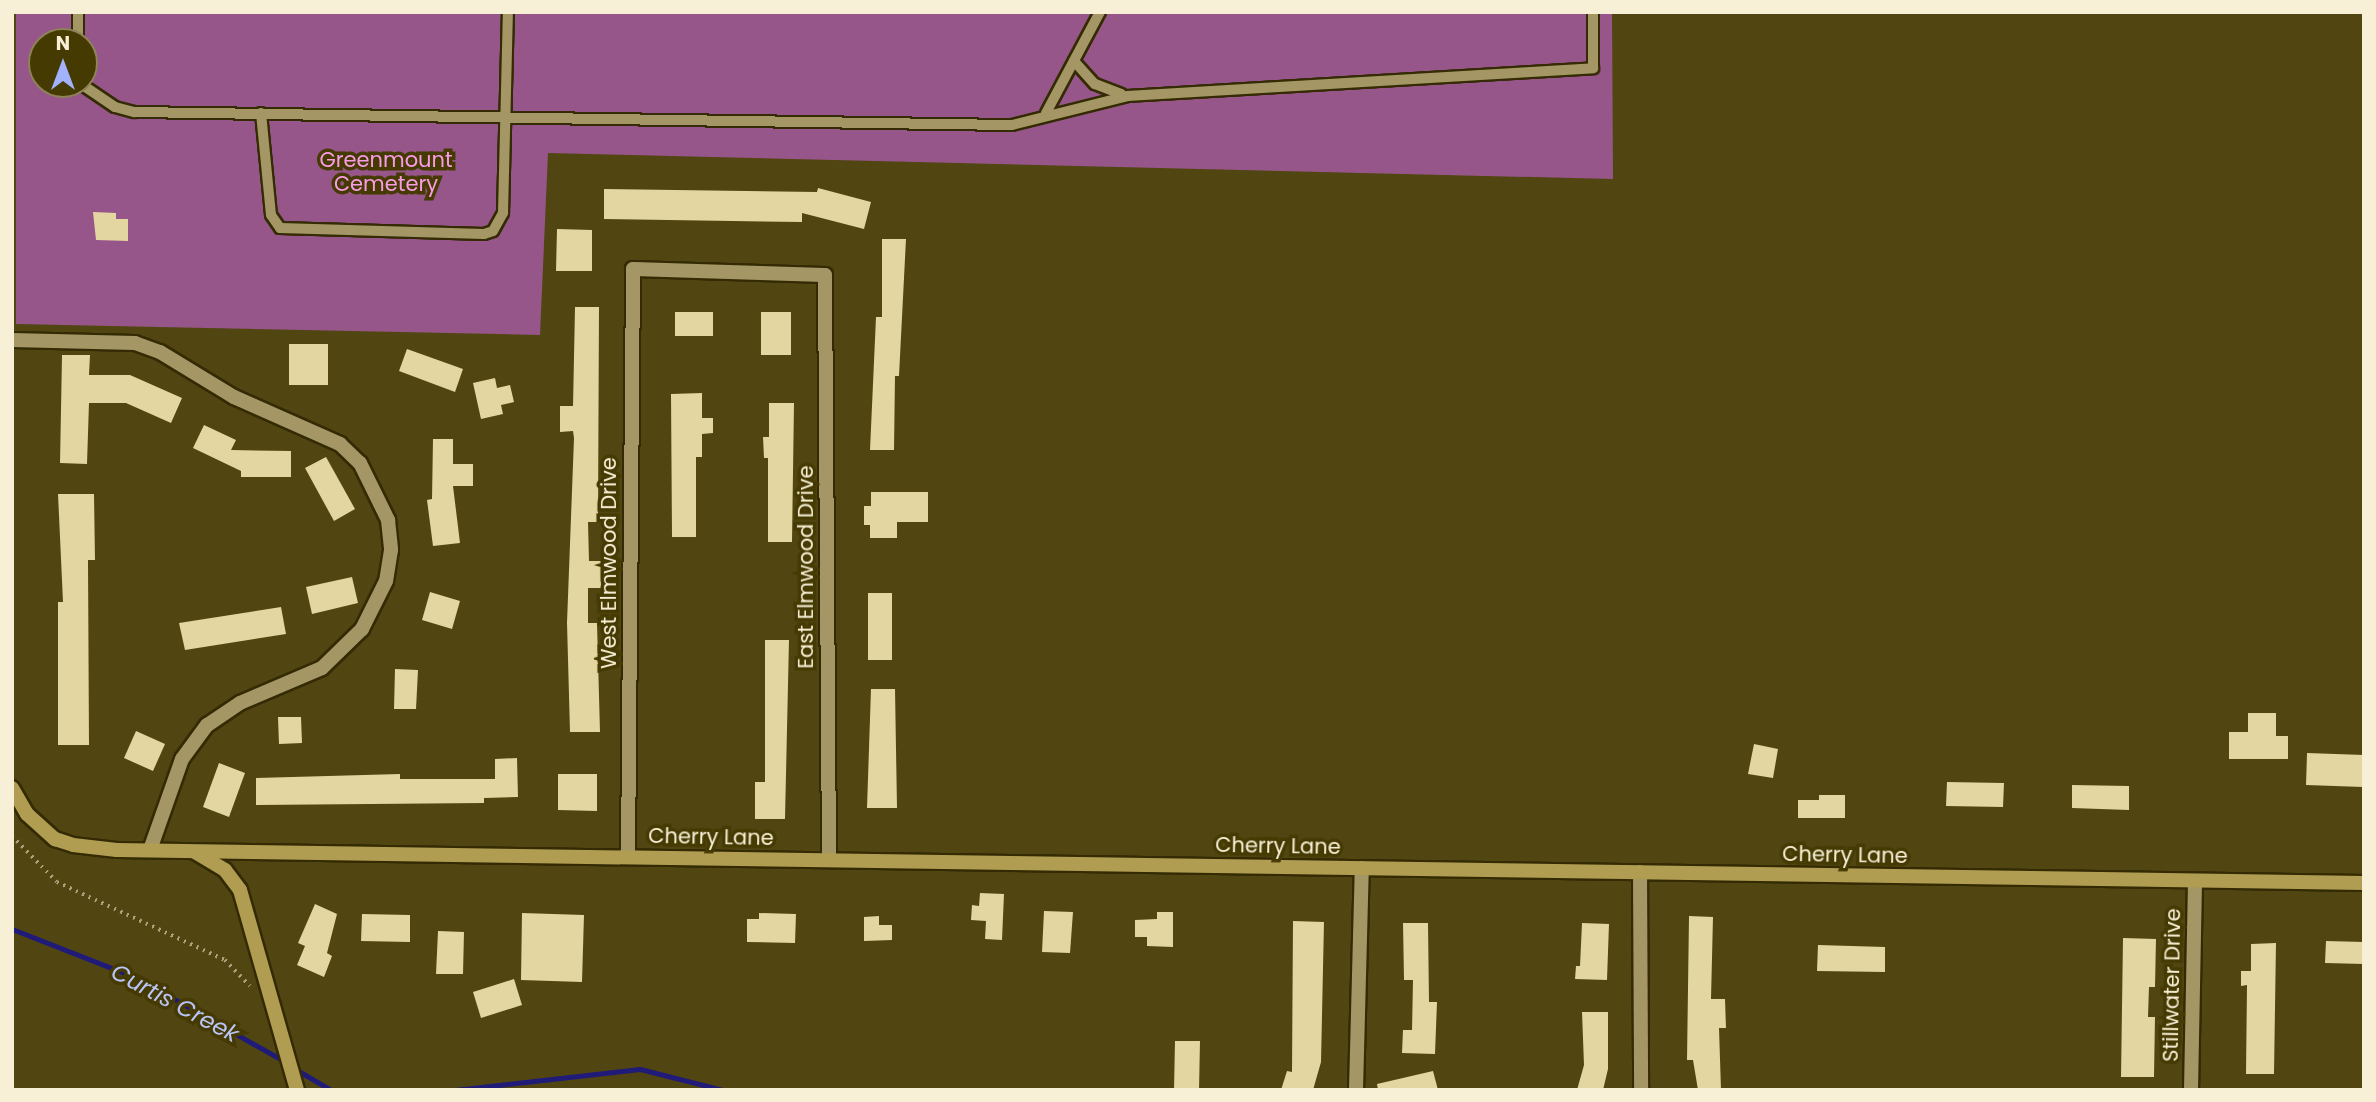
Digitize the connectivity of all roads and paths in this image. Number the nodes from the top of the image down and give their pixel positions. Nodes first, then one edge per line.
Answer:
1 (508, 12) edge
2 (1100, 12) edge
3 (1593, 12) edge
4 (1074, 61) junction
5 (98, 96) edge
6 (1128, 96) junction
7 (261, 113) junction
8 (1046, 113) junction
9 (508, 115) junction
10 (633, 269) joint
11 (12, 340) edge
12 (12, 788) edge
13 (12, 836) edge
14 (150, 849) junction
15 (192, 850) junction
16 (628, 857) junction
17 (829, 859) junction
18 (1362, 868) junction
19 (1640, 872) junction
20 (2194, 881) junction
21 (2364, 884) edge
22 (258, 995) dead end
23 (297, 1090) edge
24 (1356, 1090) edge
25 (1641, 1090) edge
26 (2190, 1090) edge

1 - 9 lane
2 - 4 lane
3 - 6 lane
4 - 6 lane
4 - 8 lane
5 - 7 lane
6 - 8 lane
7 - 9 lane
7 - 9 lane
8 - 9 lane
10 - 16 street, West Elmwood Drive
10 - 17 street, East Elmwood Drive
11 - 14 street
12 - 14 street, Cherry Lane
13 - 22 path
14 - 15 street, Cherry Lane
15 - 16 street, Cherry Lane
15 - 23 street, Cherry Lane
16 - 17 street, Cherry Lane
17 - 18 street, Cherry Lane
18 - 19 street, Cherry Lane
18 - 24 street
19 - 20 street, Cherry Lane
19 - 25 street
20 - 21 street, Cherry Lane
20 - 26 street, Stillwater Drive

